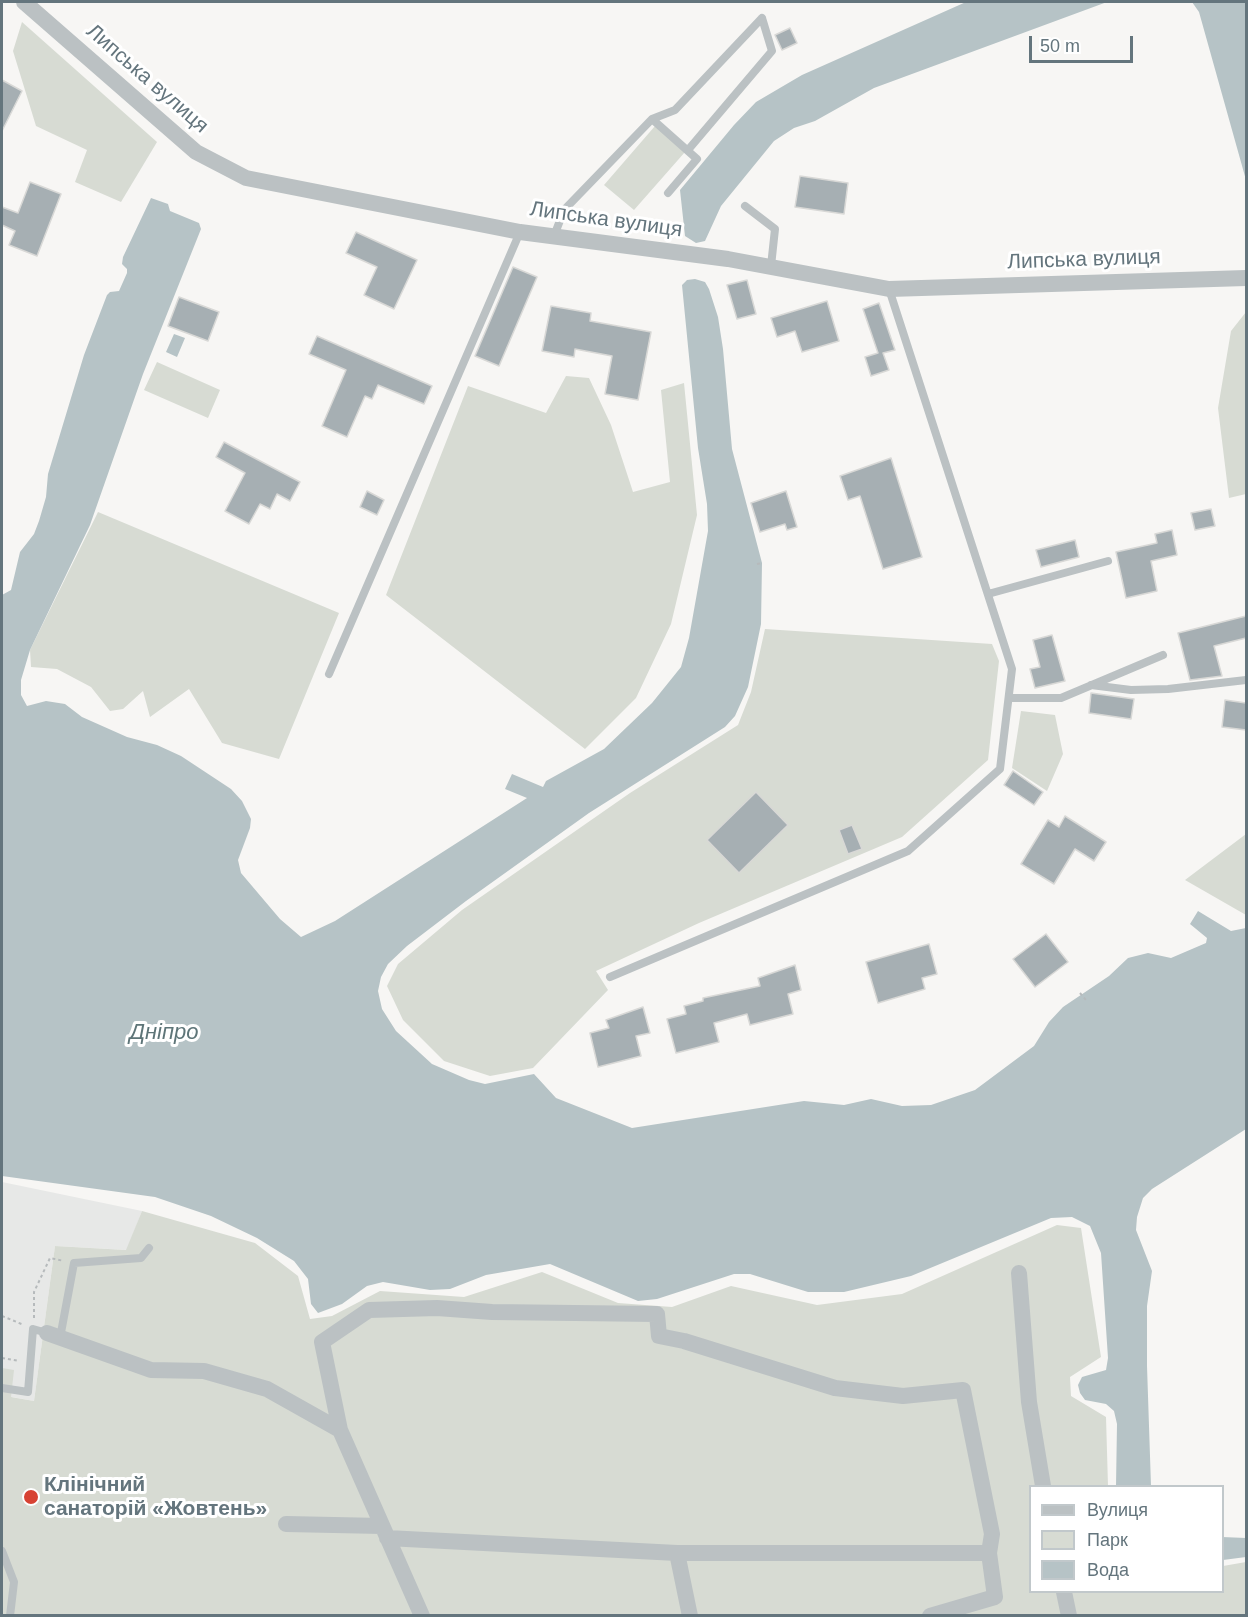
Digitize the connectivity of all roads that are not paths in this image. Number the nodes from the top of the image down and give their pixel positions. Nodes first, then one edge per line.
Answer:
1 (24, 2) edge
2 (652, 119) junction
3 (688, 150) junction
4 (668, 193) dead end
5 (745, 206) dead end
6 (520, 232) junction
7 (554, 236) junction
8 (771, 266) junction
9 (1246, 278) edge
10 (889, 289) junction
11 (1108, 561) dead end
12 (988, 594) junction
13 (1163, 656) dead end
14 (329, 674) dead end
15 (1246, 680) edge
16 (1091, 685) junction
17 (1009, 698) junction
18 (610, 978) dead end
19 (150, 1248) dead end
20 (1019, 1273) dead end
21 (47, 1333) junction
22 (2, 1388) edge
23 (340, 1430) junction
24 (1044, 1485) edge
25 (286, 1524) dead end
26 (384, 1532) junction
27 (2, 1551) edge
28 (989, 1552) junction
29 (677, 1553) junction
30 (1064, 1593) edge
31 (10, 1616) edge
32 (422, 1616) edge
33 (690, 1616) edge
34 (930, 1616) edge
35 (1069, 1616) edge

1 - 6 street, Липська вулиця
2 - 3 lane
2 - 3 lane
2 - 7 lane
3 - 4 lane
5 - 8 lane
6 - 7 street, Липська вулиця
6 - 14 lane
7 - 8 street, Липська вулиця
8 - 10 street, Липська вулиця
9 - 10 street, Липська вулиця
10 - 12 lane
11 - 12 lane
12 - 17 lane
13 - 16 lane
15 - 16 lane
16 - 17 lane
17 - 18 lane
19 - 21 lane
20 - 24 street
21 - 22 lane
21 - 23 street
23 - 26 street
23 - 28 street
25 - 26 street
26 - 29 street
26 - 32 street
27 - 31 lane
28 - 29 street
28 - 34 street
29 - 33 street
30 - 35 street

